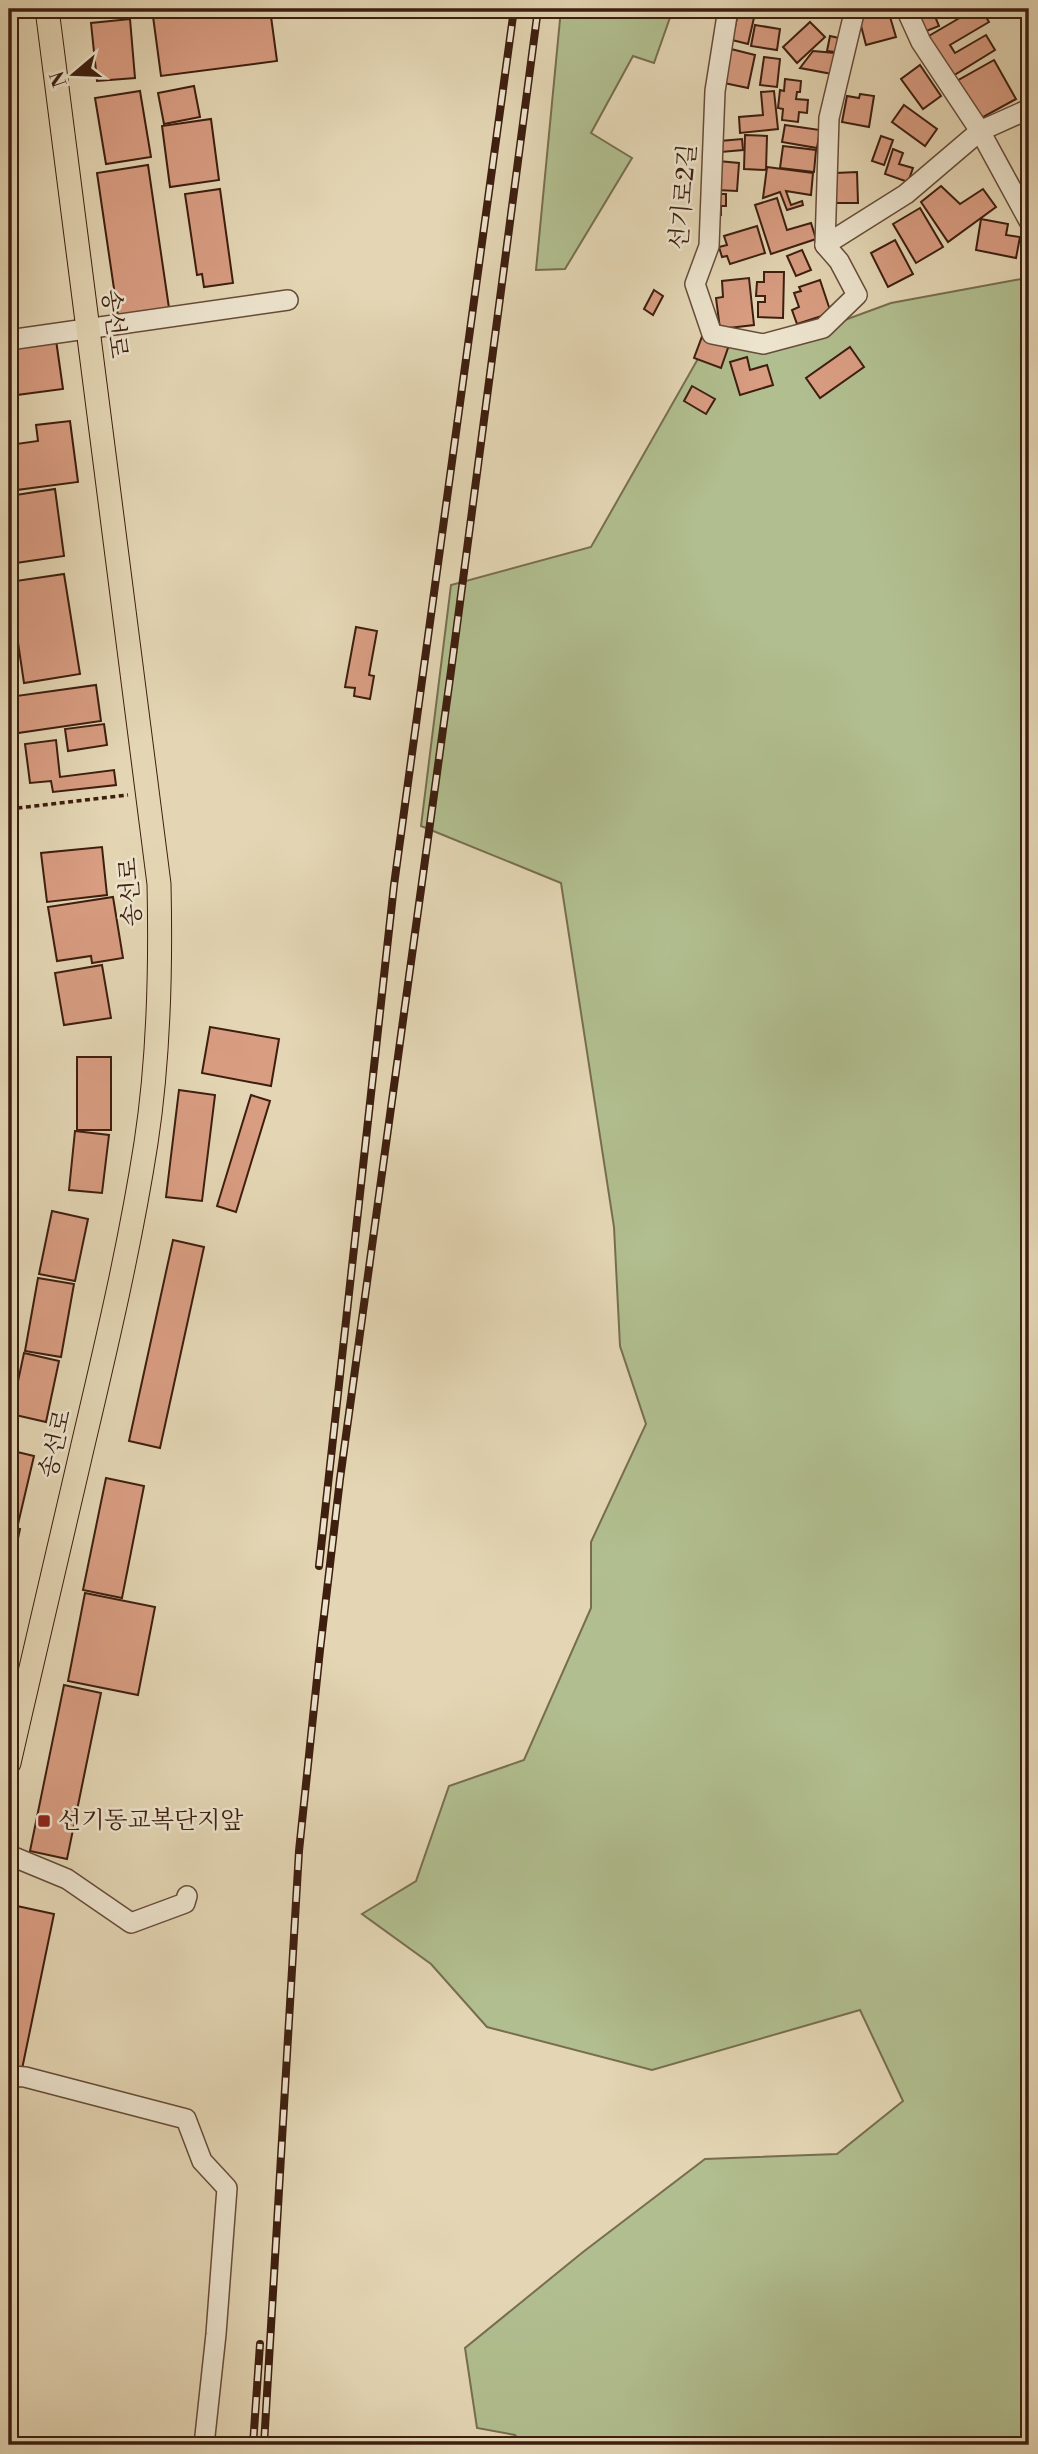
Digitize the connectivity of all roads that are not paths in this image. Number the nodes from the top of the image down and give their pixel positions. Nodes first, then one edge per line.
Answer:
1 (47, 9) edge
2 (728, 9) edge
3 (855, 9) edge
4 (906, 9) edge
5 (1029, 109) edge
6 (980, 131) junction
7 (1029, 221) edge
8 (825, 245) junction
9 (288, 300) dead end
10 (88, 329) junction
11 (9, 340) edge
12 (9, 1763) edge
13 (9, 1855) edge
14 (187, 1896) dead end
15 (9, 2081) edge
16 (204, 2445) edge

1 - 10 main road, 송선로
2 - 8 street, 선기로2길
3 - 8 street
4 - 6 street
5 - 6 street
6 - 7 street
6 - 8 street
9 - 10 street
10 - 11 street
10 - 12 main road, 송선로
13 - 14 street
15 - 16 street

